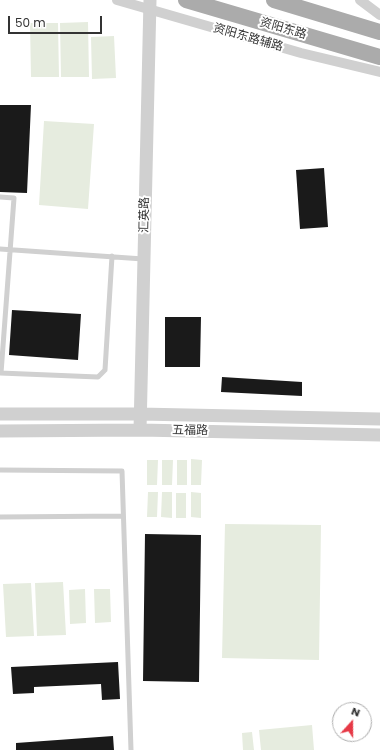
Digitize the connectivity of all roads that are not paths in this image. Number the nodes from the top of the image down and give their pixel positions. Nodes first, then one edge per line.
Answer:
1 (117, 0) edge
2 (186, 0) edge
3 (274, 0) edge
4 (360, 0) edge
5 (150, 5) edge
6 (380, 15) edge
7 (334, 18) junction
8 (380, 21) edge
9 (380, 32) edge
10 (380, 57) edge
11 (380, 72) edge
12 (0, 197) edge
13 (0, 249) edge
14 (11, 250) junction
15 (112, 256) junction
16 (144, 259) junction
17 (0, 372) edge
18 (0, 414) edge
19 (140, 414) junction
20 (380, 419) edge
21 (140, 430) junction
22 (0, 431) edge
23 (380, 436) edge
24 (0, 470) edge
25 (0, 516) edge
26 (123, 516) junction
27 (130, 750) edge

1 - 5 street, 资阳东路辅路
2 - 10 main road, 资阳东路
3 - 7 main road, 资阳东路
4 - 6 street
5 - 11 street, 资阳东路辅路
5 - 16 street, 汇英路
7 - 8 main road
7 - 9 main road, 资阳东路
12 - 14 lane
13 - 14 lane
14 - 15 lane
14 - 17 lane
15 - 16 lane
15 - 17 lane
16 - 19 street, 汇英路
18 - 19 street
19 - 20 street
19 - 21 street, 汇英路
21 - 22 street, 五福路
21 - 23 street, 五福路
24 - 26 lane
25 - 26 lane
26 - 27 lane

